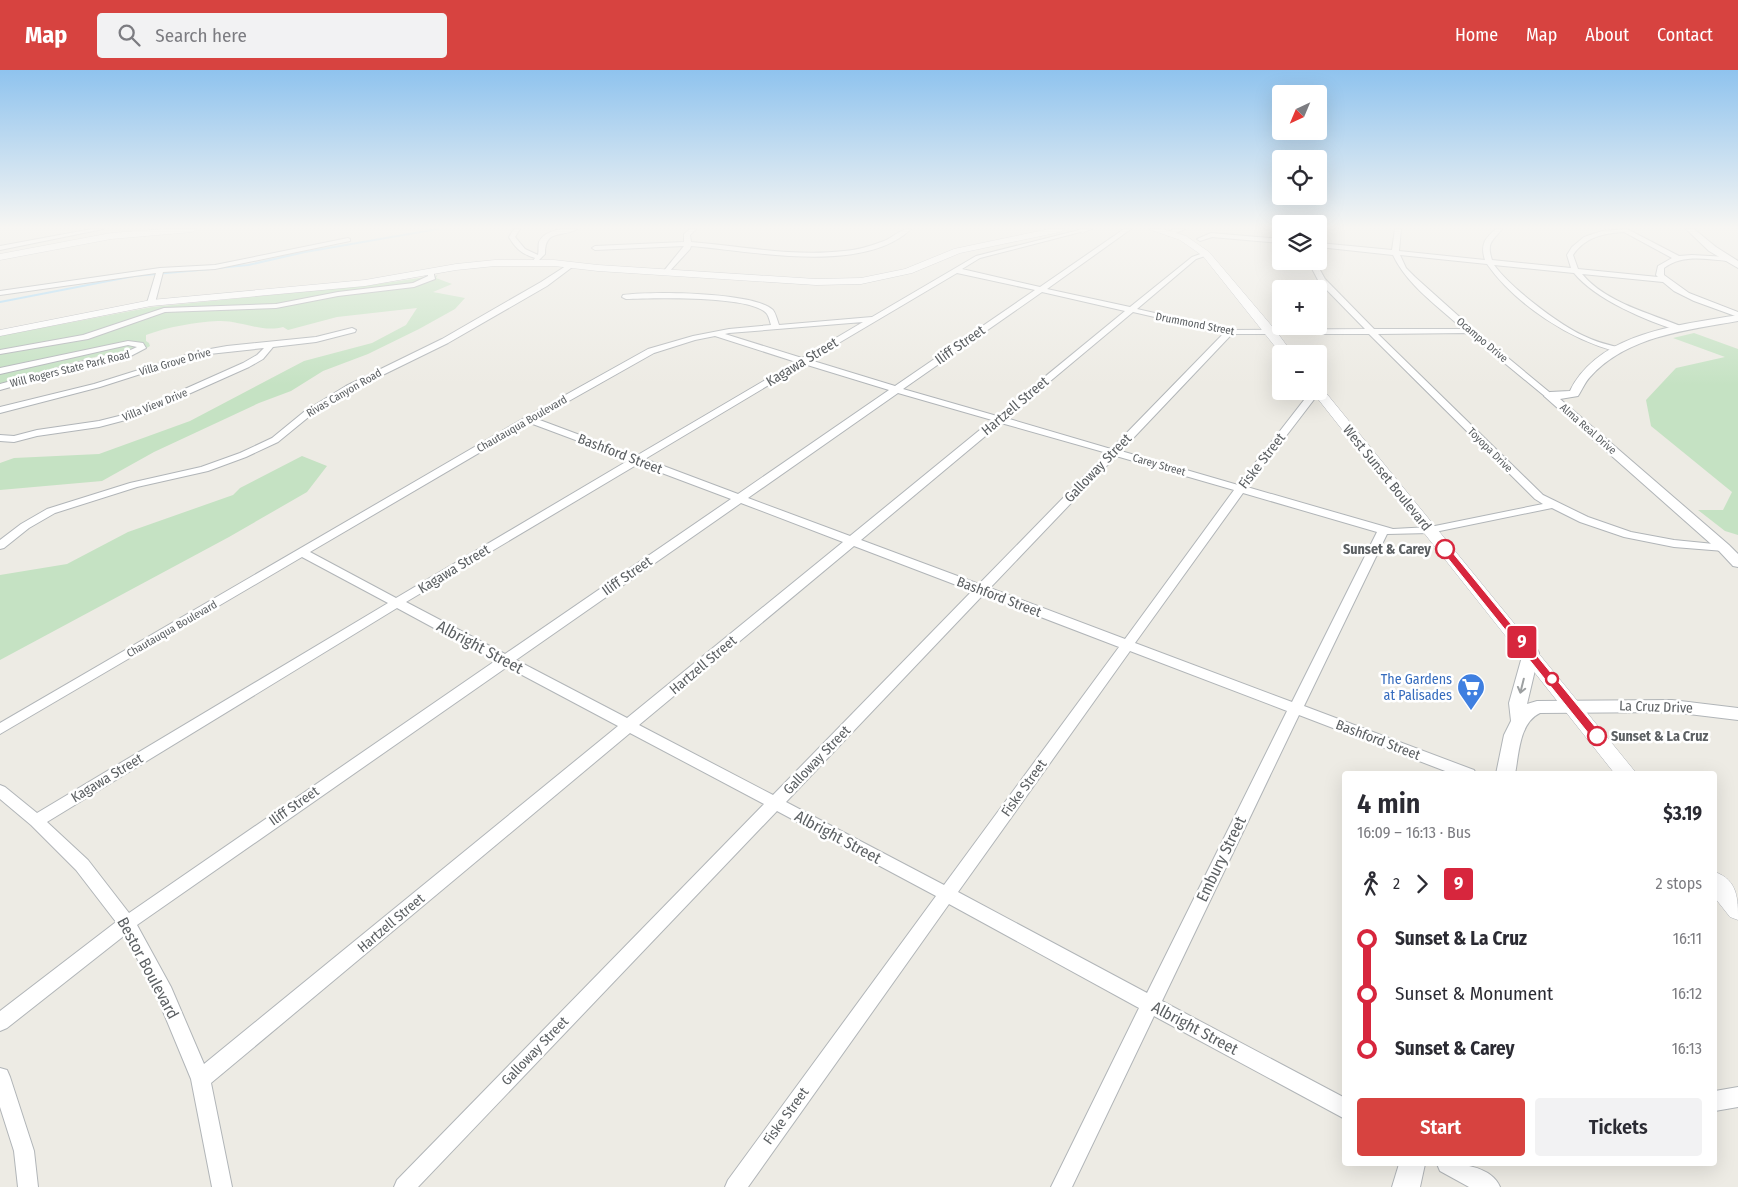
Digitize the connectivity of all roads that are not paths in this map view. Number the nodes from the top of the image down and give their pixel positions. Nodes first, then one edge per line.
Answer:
1 (94, 281) edge
2 (157, 281) edge
3 (376, 281) edge
4 (425, 281) edge
5 (548, 281) edge
6 (803, 281) edge
7 (855, 281) edge
8 (937, 281) edge
9 (1003, 281) edge
10 (1054, 281) edge
11 (1166, 281) edge
12 (1229, 281) edge
13 (1323, 281) edge
14 (1414, 281) edge
15 (1503, 281) edge
16 (1585, 281) edge
17 (1667, 281) edge
18 (1041, 290) junction
19 (0, 293) edge
20 (626, 296) dead end
21 (151, 303) junction
22 (1132, 310) junction
23 (1738, 316) edge
24 (874, 319) junction
25 (775, 326) junction
26 (1680, 329) junction
27 (352, 330) dead end
28 (1470, 331) junction
29 (1230, 332) junction
30 (1327, 332) edge
31 (1372, 332) junction
32 (0, 333) edge
33 (713, 333) junction
34 (1272, 333) joint
35 (269, 347) junction
36 (1618, 350) junction
37 (0, 352) edge
38 (803, 361) junction
39 (0, 371) edge
40 (0, 387) edge
41 (897, 390) junction
42 (1574, 394) junction
43 (1550, 396) junction
44 (1310, 400) edge
45 (1324, 400) edge
46 (0, 410) edge
47 (529, 419) junction
48 (1000, 419) junction
49 (1588, 429) junction
50 (0, 438) edge
51 (1113, 452) junction
52 (636, 460) junction
53 (1240, 489) junction
54 (738, 498) junction
55 (1552, 505) junction
56 (1383, 530) junction
57 (1430, 530) junction
58 (852, 541) junction
59 (0, 546) edge
60 (1724, 548) junction
61 (303, 553) junction
62 (1738, 563) edge
63 (980, 590) junction
64 (396, 603) junction
65 (1128, 645) junction
66 (1531, 653) junction
67 (506, 660) junction
68 (1573, 706) junction
69 (1294, 708) junction
70 (1738, 714) edge
71 (1519, 720) junction
72 (630, 726) junction
73 (0, 729) edge
74 (1461, 771) edge
75 (1506, 771) edge
76 (1624, 771) edge
77 (0, 791) edge
78 (775, 804) junction
79 (36, 821) junction
80 (1717, 882) edge
81 (1717, 883) edge
82 (1738, 892) edge
83 (946, 894) junction
84 (1738, 910) edge
85 (126, 923) junction
86 (1151, 1005) junction
87 (0, 1022) edge
88 (0, 1077) edge
89 (201, 1079) junction
90 (1738, 1097) edge
91 (1717, 1101) edge
92 (1342, 1107) edge
93 (1411, 1166) edge
94 (1451, 1166) edge
95 (28, 1187) edge
96 (222, 1187) edge
97 (404, 1187) edge
98 (735, 1187) edge
99 (1061, 1187) edge
100 (1406, 1187) edge
101 (1490, 1187) edge

1 - 19 street
2 - 21 street
3 - 21 main road
4 - 37 street, Will Rogers State Park Road
5 - 59 street, Rivas Canyon Road
6 - 7 main road
8 - 24 street, Chautauqua Boulevard
9 - 18 street, Drummond Street
10 - 18 street, Iliff Street
11 - 22 street, Hartzell Street
12 - 34 main road
13 - 31 street, Toyopa Drive
14 - 28 street, Ocampo Drive
15 - 36 street
16 - 26 street
17 - 23 street
18 - 22 street, Drummond Street
18 - 41 street, Iliff Street
20 - 25 street
21 - 32 main road
22 - 29 street, Drummond Street
22 - 48 street, Hartzell Street
23 - 26 street, Alma Real Drive
24 - 25 street, Chautauqua Boulevard
24 - 38 street, Kagawa Street
25 - 33 street, Chautauqua Boulevard
26 - 36 street, Alma Real Drive
27 - 35 street, Villa Grove Drive
28 - 31 street, Drummond Street
28 - 43 street, Ocampo Drive
29 - 34 street, Drummond Street
29 - 51 street, Galloway Street
30 - 31 street, Drummond Street
31 - 55 street, Toyopa Drive
33 - 38 street, Carey Street
33 - 47 street, Chautauqua Boulevard
35 - 46 street, Villa Grove Drive
35 - 50 street, Villa View Drive
36 - 42 street, Alma Real Drive
38 - 41 street, Carey Street
38 - 52 street, Kagawa Street
39 - 40 street, Will Rogers State Park Road
41 - 48 street, Carey Street
41 - 54 street, Iliff Street
42 - 43 street, Alma Real Drive
42 - 49 street
43 - 49 street, Alma Real Drive
44 - 53 street, Fiske Street
45 - 57 main road, West Sunset Boulevard
47 - 52 street, Bashford Street
47 - 61 street, Chautauqua Boulevard
48 - 51 street, Carey Street
48 - 58 street, Hartzell Street
49 - 60 street, Alma Real Drive
51 - 53 street, Carey Street
51 - 63 street, Galloway Street
52 - 54 street, Bashford Street
52 - 64 street, Kagawa Street
53 - 56 street, Carey Street
53 - 65 street, Fiske Street
54 - 58 street, Bashford Street
54 - 67 street, Iliff Street
55 - 57 street, Carey Street
55 - 60 street, Toyopa Drive
56 - 57 street, Carey Street
56 - 69 street, Embury Street
57 - 66 main road, West Sunset Boulevard
58 - 63 street, Bashford Street
58 - 72 street, Hartzell Street
60 - 62 street, Alma Real Drive
61 - 64 street, Albright Street
61 - 73 street, Chautauqua Boulevard
63 - 65 street, Bashford Street
63 - 78 street, Galloway Street
64 - 67 street, Albright Street
64 - 79 street, Kagawa Street
65 - 69 street, Bashford Street
65 - 83 street, Fiske Street
66 - 68 main road, West Sunset Boulevard
66 -> 71 street
67 - 72 street, Albright Street
67 - 85 street, Iliff Street
68 - 70 street, La Cruz Drive
68 - 71 street, La Cruz Drive
68 - 76 main road, West Sunset Boulevard
69 - 74 street, Bashford Street
69 - 86 street, Embury Street
71 - 75 street
72 - 78 street, Albright Street
72 - 89 street, Hartzell Street
77 - 79 street, Bestor Boulevard
78 - 83 street, Albright Street
78 - 97 street, Galloway Street
79 - 85 street, Bestor Boulevard
80 - 82 street
81 - 84 main road
83 - 86 street, Albright Street
83 - 98 street, Fiske Street
85 - 87 street, Iliff Street
85 - 89 street, Bestor Boulevard
86 - 92 street, Albright Street
86 - 99 street, Embury Street
88 - 95 street
89 - 96 street, Bestor Boulevard
90 - 91 street
93 - 100 street
94 - 101 street

